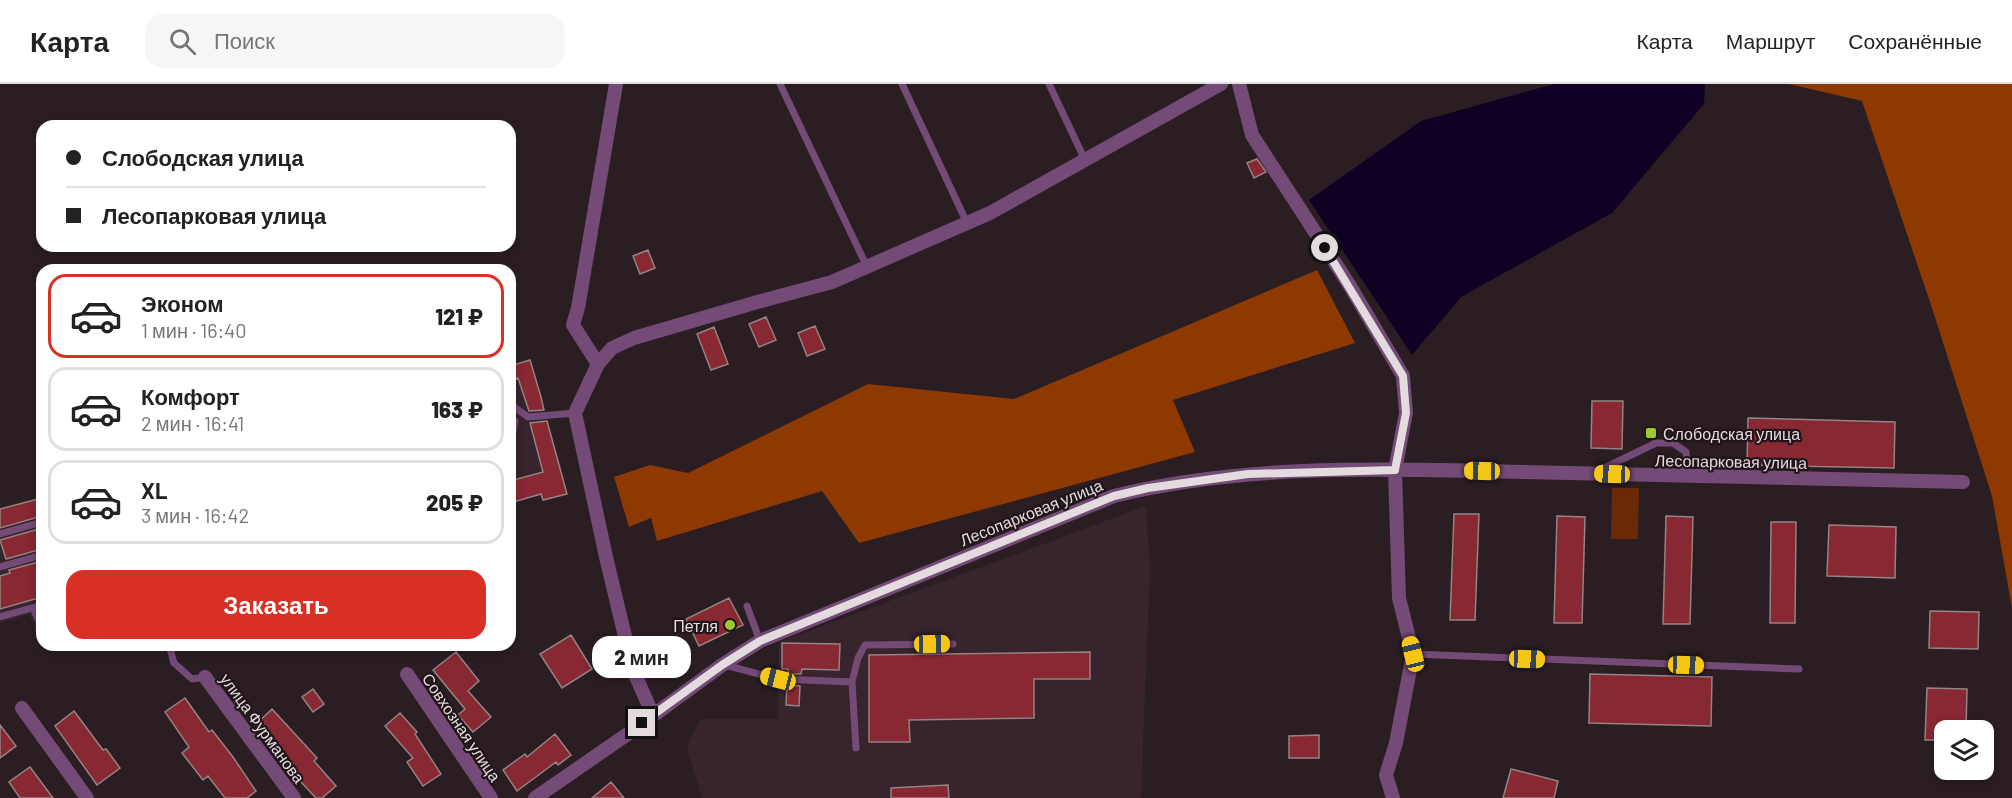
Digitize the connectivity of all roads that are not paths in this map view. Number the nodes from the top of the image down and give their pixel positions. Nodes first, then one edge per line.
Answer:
1 (616, 84) edge
2 (780, 84) edge
3 (902, 84) edge
4 (1049, 84) edge
5 (1221, 84) edge
6 (1239, 84) edge
7 (1085, 160) junction
8 (967, 223) junction
9 (867, 267) junction
10 (598, 364) junction
11 (516, 408) edge
12 (575, 412) junction
13 (528, 417) junction
14 (516, 420) edge
15 (1395, 470) junction
16 (1591, 474) junction
17 (1676, 477) junction
18 (1963, 482) dead end
19 (36, 524) edge
20 (0, 534) edge
21 (36, 557) edge
22 (0, 567) edge
23 (747, 606) dead end
24 (36, 607) edge
25 (33, 608) junction
26 (36, 615) edge
27 (0, 617) edge
28 (760, 641) junction
29 (954, 644) dead end
30 (171, 651) edge
31 (1413, 654) junction
32 (722, 665) junction
33 (1799, 669) dead end
34 (407, 674) dead end
35 (205, 677) joint
36 (852, 682) junction
37 (22, 708) dead end
38 (653, 715) junction
39 (856, 748) dead end
40 (87, 798) edge
41 (294, 798) edge
42 (491, 798) edge
43 (535, 798) edge
44 (1392, 798) edge

1 - 10 street
2 - 9 lane
3 - 8 lane
4 - 7 lane
5 - 7 street
6 - 15 street
7 - 8 street
8 - 9 street
9 - 10 street
10 - 12 street
11 - 13 lane
12 - 13 lane
12 - 38 street
13 - 14 lane
15 - 16 street, Лесопарковая улица
15 - 28 street, Лесопарковая улица
15 - 31 street
16 - 17 street, Лесопарковая улица
16 - 17 lane
17 - 18 street, Лесопарковая улица
19 - 20 lane
21 - 22 lane
23 - 28 lane
24 - 25 lane
25 - 26 lane
25 - 27 lane
28 - 32 street, Лесопарковая улица
29 - 36 lane
30 - 35 lane
31 - 33 lane
31 - 44 street
32 - 36 lane
32 - 38 street, Лесопарковая улица
34 - 42 street, Совхозная улица
35 - 41 street, улица Фурманова
36 - 39 lane
37 - 40 street
38 - 43 street, Лесопарковая улица

